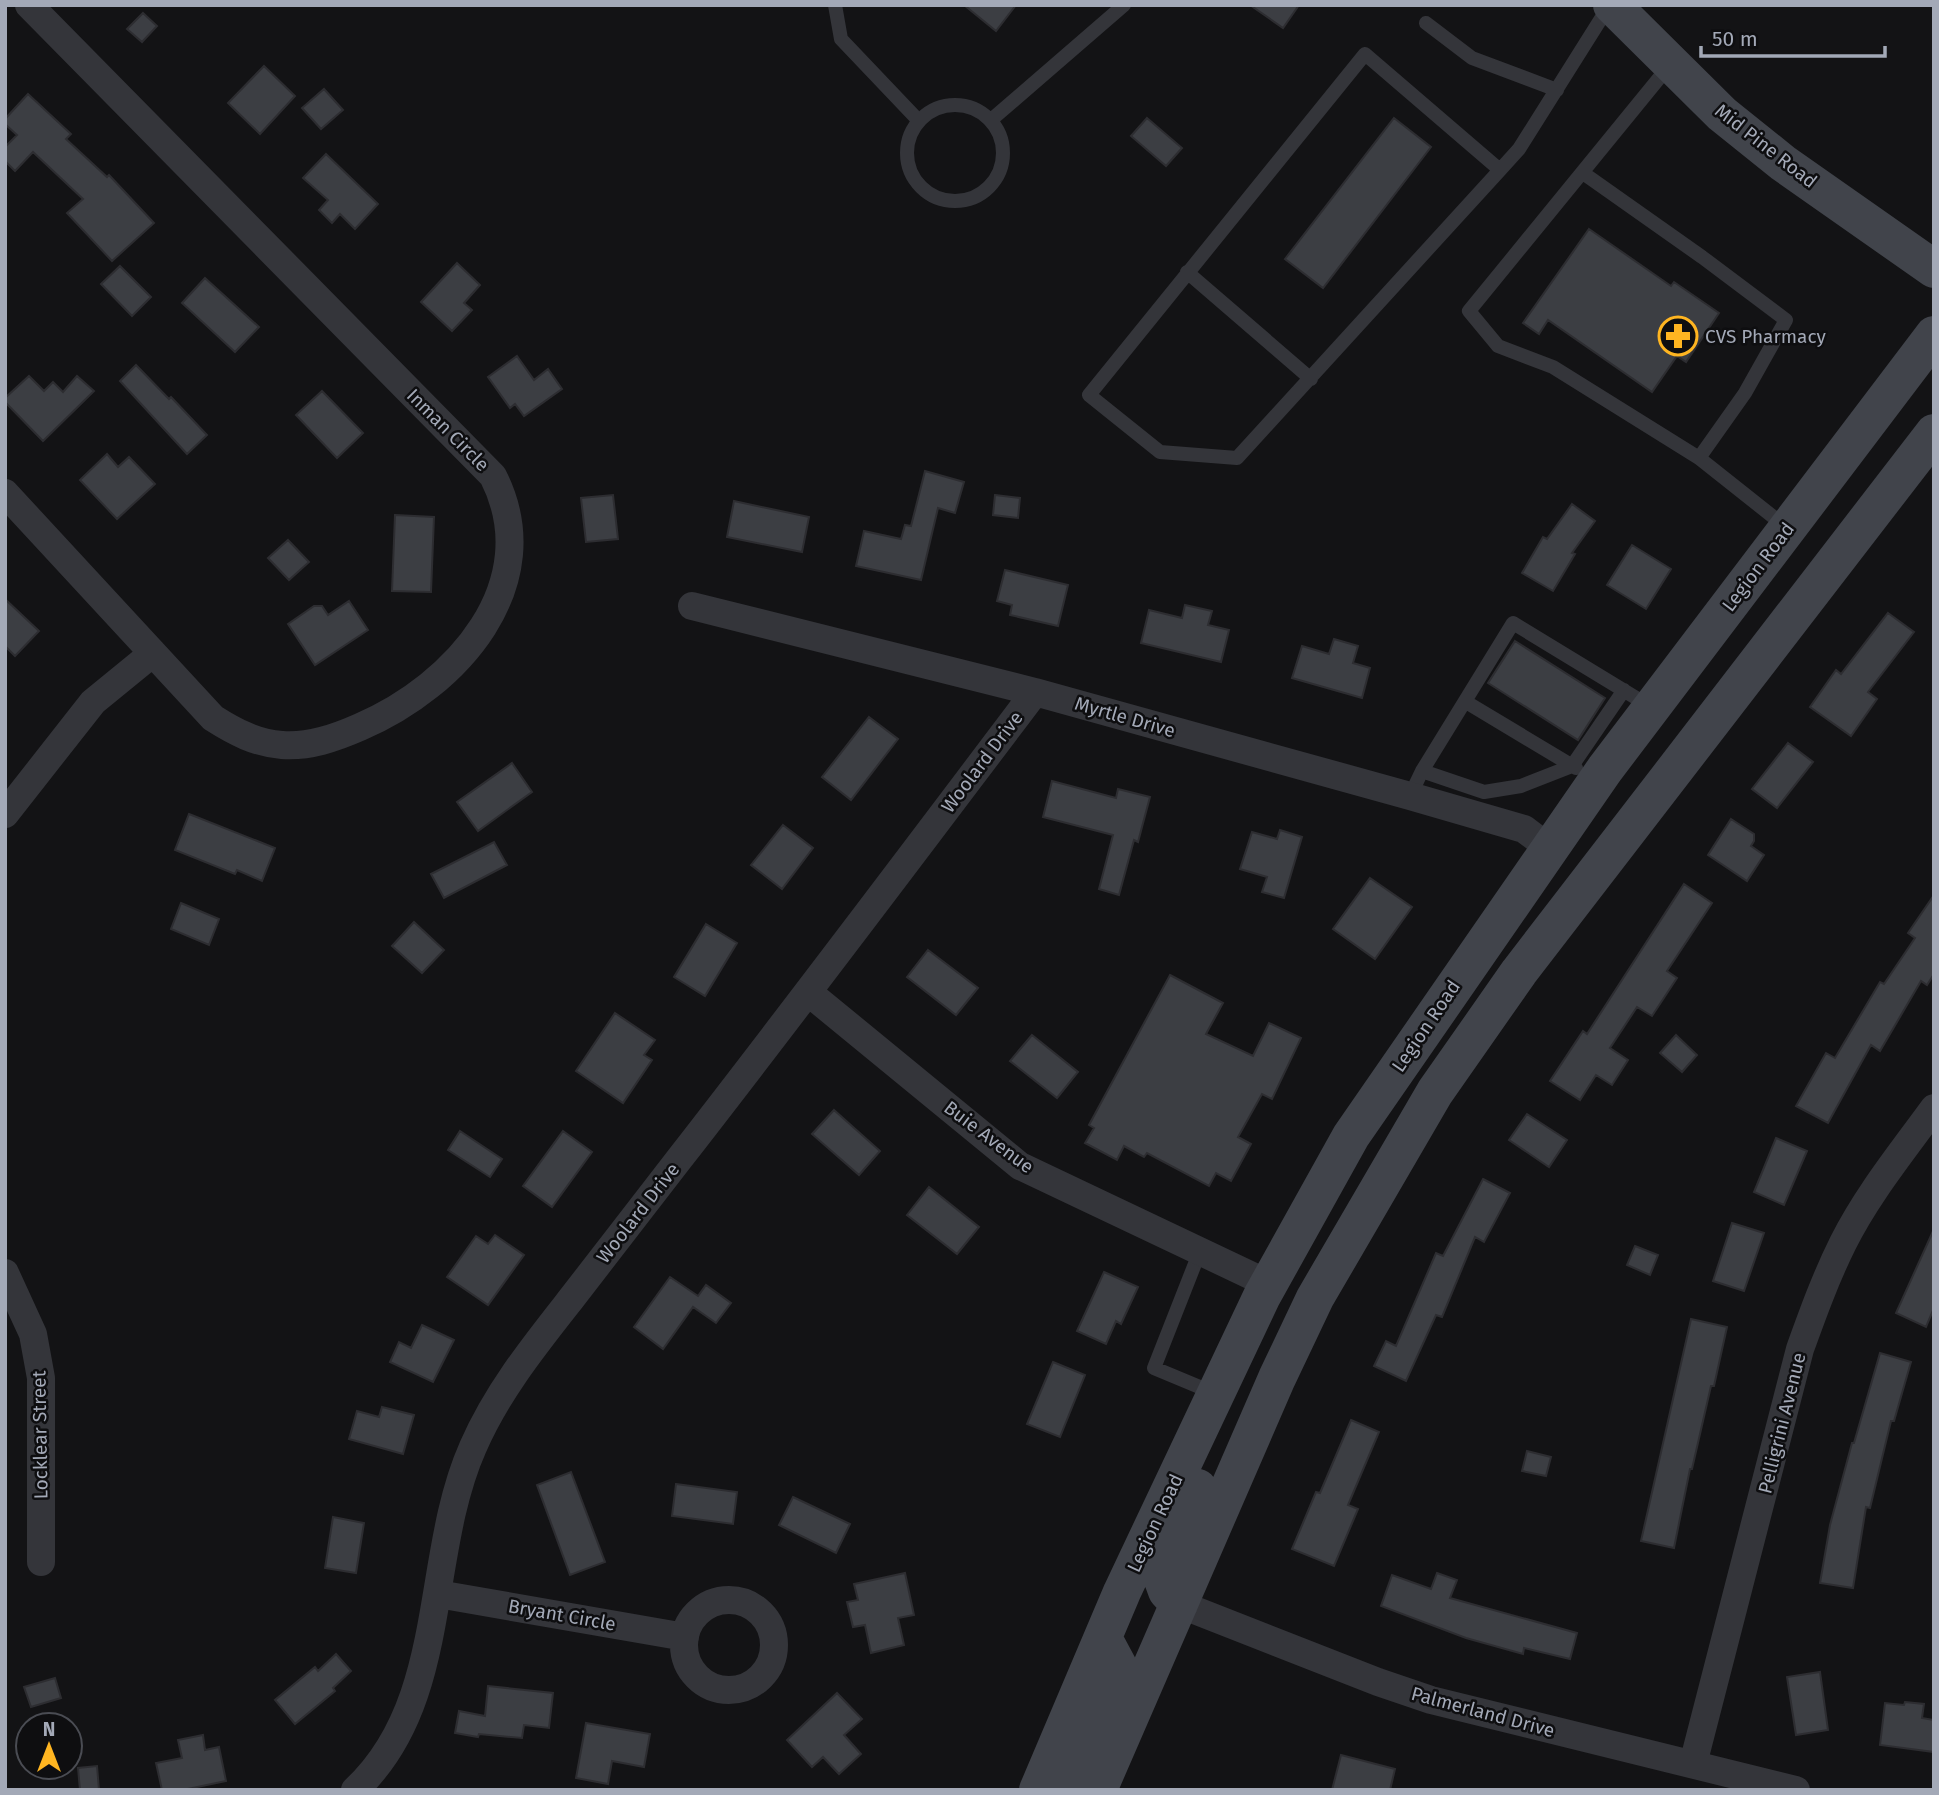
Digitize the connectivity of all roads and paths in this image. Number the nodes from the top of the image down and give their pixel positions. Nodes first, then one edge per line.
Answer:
1 (29, 5) edge
2 (835, 5) edge
3 (1124, 5) edge
4 (1611, 5) edge
5 (1426, 23) dead end
6 (1670, 65) junction
7 (1557, 90) junction
8 (991, 120) junction
9 (919, 121) junction
10 (1500, 170) junction
11 (1583, 173) junction
12 (1934, 269) edge
13 (1187, 272) junction
14 (1934, 335) edge
15 (1311, 379) junction
16 (1934, 433) edge
17 (1699, 458) junction
18 (5, 493) edge
19 (1788, 528) junction
20 (692, 607) dead end
21 (153, 653) junction
22 (1035, 692) junction
23 (1638, 699) junction
24 (1466, 702) junction
25 (1584, 773) junction
26 (1416, 784) junction
27 (1480, 804) junction
28 (5, 814) edge
29 (1549, 848) junction
30 (808, 992) junction
31 (1934, 1108) edge
32 (1200, 1251) junction
33 (5, 1273) edge
34 (1269, 1284) junction
35 (1232, 1360) junction
36 (1216, 1394) junction
37 (41, 1562) dead end
38 (438, 1594) junction
39 (1180, 1604) junction
40 (685, 1637) dead end
41 (1103, 1638) junction
42 (1693, 1764) junction
43 (355, 1790) edge
44 (1038, 1790) edge
45 (1069, 1790) edge
46 (1098, 1790) edge
47 (1796, 1790) edge

1 - 21 street, Inman Circle
2 - 9 lane
3 - 8 lane
4 - 6 main road, Mid Pine Road
4 - 7 lane
5 - 7 lane
6 - 11 lane
6 - 12 main road, Mid Pine Road
7 - 10 lane
8 - 9 lane
8 - 9 lane
10 - 13 lane
10 - 15 lane
11 - 17 lane
11 - 17 lane
13 - 15 lane
13 - 15 lane
14 - 19 main road, Legion Road
16 - 39 main road
17 - 19 lane
18 - 21 street, Inman Circle
19 - 23 main road, Legion Road
20 - 22 street, Myrtle Drive
21 - 28 street
22 - 26 street, Myrtle Drive
22 - 30 street, Woolard Drive
23 - 24 lane
23 - 25 main road, Legion Road
24 - 25 lane
24 - 26 lane
25 - 27 lane
25 - 29 main road, Legion Road
26 - 27 street, Myrtle Drive
27 - 29 street, Myrtle Drive
29 - 34 main road, Legion Road
30 - 32 street, Buie Avenue
30 - 38 street, Woolard Drive
31 - 42 street, Pelligrini Avenue
32 - 34 street, Buie Avenue
32 - 36 lane
33 - 37 street, Locklear Street
34 - 35 main road, Legion Road
35 - 36 main road, Legion Road
35 - 39 main road
36 - 41 main road, Legion Road
38 - 40 street, Bryant Circle
38 - 43 street, Woolard Drive
39 - 42 street, Palmerland Drive
39 - 46 main road
41 - 44 main road, Legion Road
41 - 45 main road
42 - 47 street, Palmerland Drive

